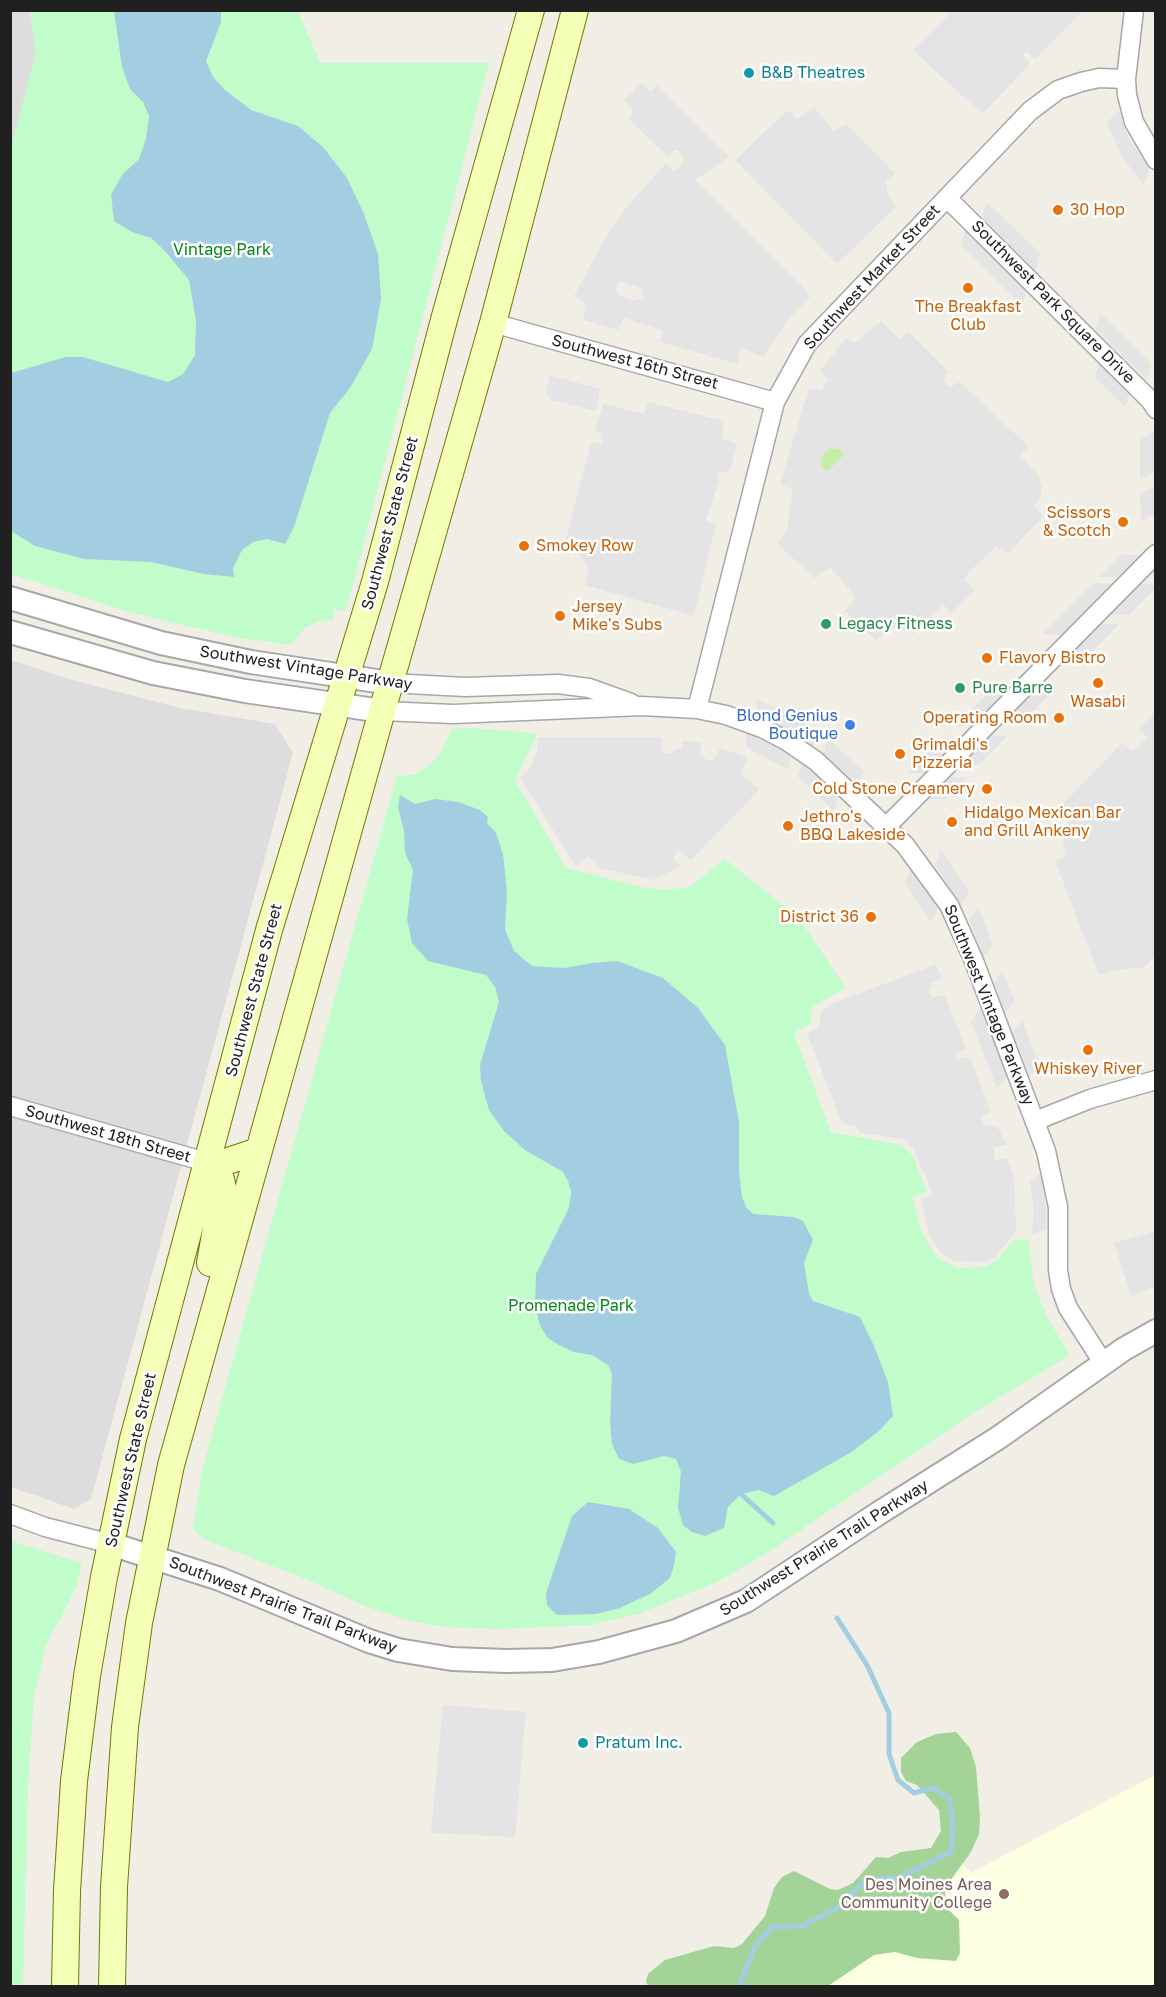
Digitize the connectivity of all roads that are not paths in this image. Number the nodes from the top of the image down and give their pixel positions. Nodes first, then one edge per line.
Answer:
1 (531, 10) edge
2 (574, 10) edge
3 (1134, 10) edge
4 (1126, 79) junction
5 (1155, 160) edge
6 (947, 198) junction
7 (493, 323) junction
8 (776, 402) junction
9 (1155, 409) edge
10 (1155, 554) edge
11 (10, 598) edge
12 (10, 632) edge
13 (346, 676) junction
14 (390, 683) junction
15 (338, 704) junction
16 (642, 706) junction
17 (697, 709) junction
18 (382, 711) junction
19 (886, 827) junction
20 (1155, 1080) edge
21 (10, 1106) edge
22 (1035, 1121) junction
23 (258, 1151) junction
24 (206, 1162) junction
25 (1155, 1331) edge
26 (1104, 1364) junction
27 (194, 1376) junction
28 (10, 1514) edge
29 (111, 1544) junction
30 (151, 1556) junction
31 (65, 1986) edge
32 (112, 1986) edge

1 - 13 main road, Southwest State Street
2 - 7 main road
3 - 4 street
4 - 5 street
4 - 6 street, Southwest Market Street
6 - 8 street, Southwest Market Street
6 - 9 street, Southwest Park Square Drive
7 - 8 street, Southwest 16th Street
7 - 14 main road
8 - 17 street, Southwest Market Street
10 - 19 street
11 - 13 street, Southwest Vintage Parkway
12 - 15 street, Southwest Vintage Parkway
13 - 14 street, Southwest Vintage Parkway
13 - 15 main road, Southwest State Street
14 - 16 street, Southwest Vintage Parkway
14 - 18 main road
15 - 18 street, Southwest Vintage Parkway
15 - 24 main road, Southwest State Street
16 - 17 street, Southwest Vintage Parkway
16 - 18 street, Southwest Vintage Parkway
17 - 19 street, Southwest Vintage Parkway
18 - 23 main road
19 - 22 street, Southwest Vintage Parkway
20 - 22 street
21 - 24 street, Southwest 18th Street
22 - 26 street, Southwest Vintage Parkway
23 - 24 main road
23 - 27 main road
24 - 27 main road
24 - 29 main road, Southwest State Street
25 - 26 street, Southwest Prairie Trail Parkway
26 - 30 street, Southwest Prairie Trail Parkway
27 - 30 main road
28 - 29 street, Southwest Prairie Trail Parkway
29 - 30 street, Southwest Prairie Trail Parkway
29 - 31 main road, Southwest State Street
30 - 32 main road

